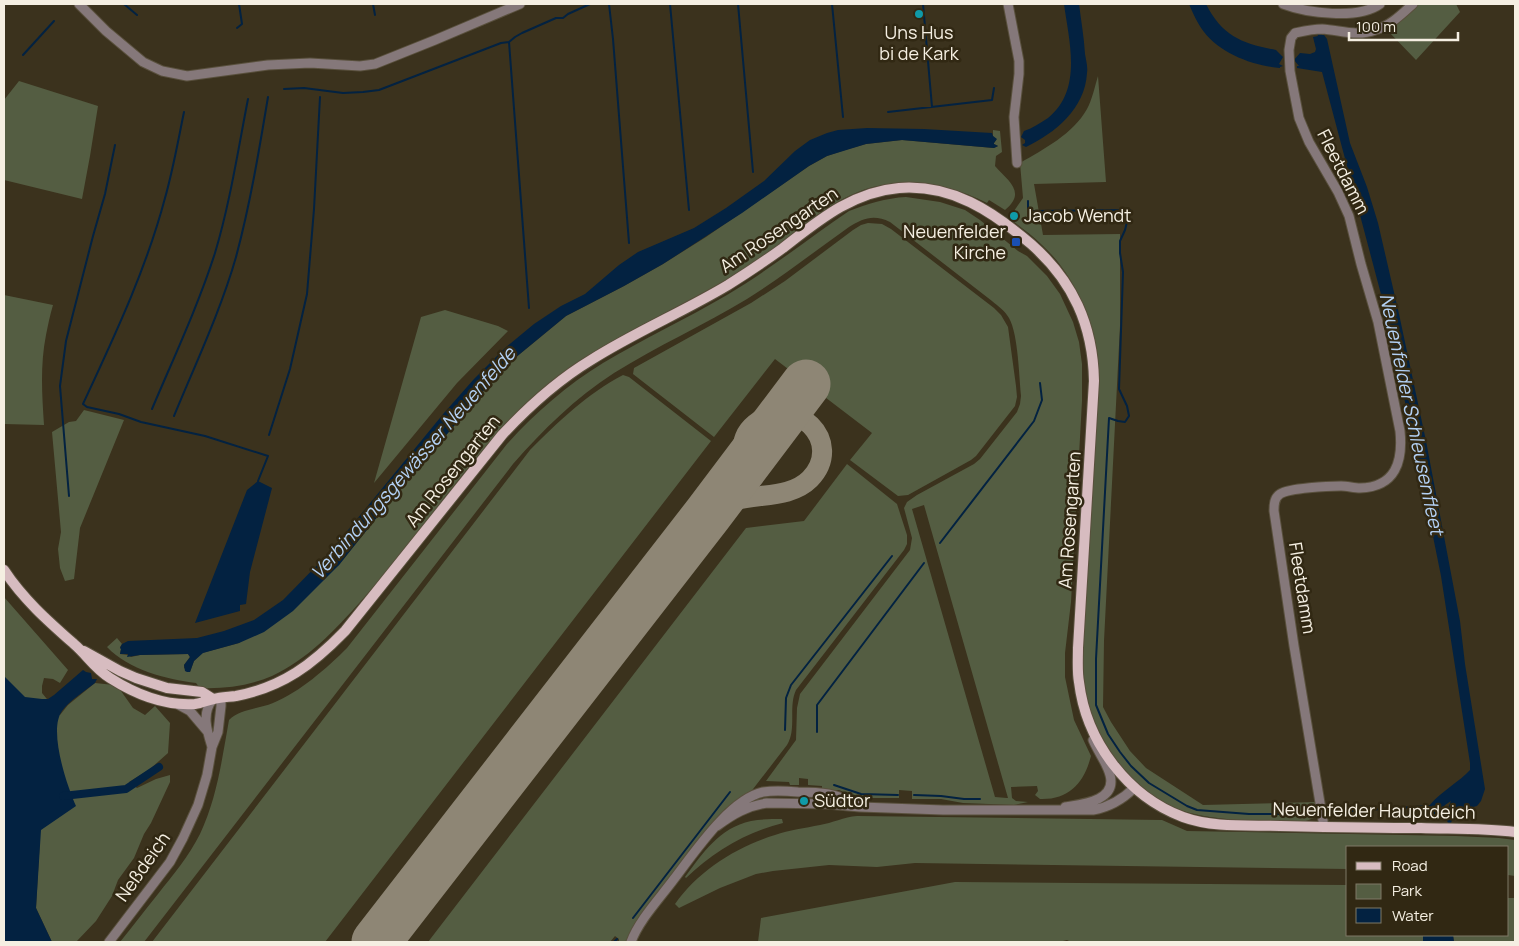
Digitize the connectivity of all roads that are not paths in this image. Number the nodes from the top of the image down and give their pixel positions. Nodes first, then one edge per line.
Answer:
1 (79, 4) edge
2 (520, 4) edge
3 (1008, 4) edge
4 (1283, 4) edge
5 (1380, 4) edge
6 (1413, 4) edge
7 (1017, 163) dead end
8 (4, 570) edge
9 (76, 646) junction
10 (217, 698) junction
11 (174, 704) junction
12 (1092, 728) junction
13 (207, 731) junction
14 (212, 747) junction
15 (1134, 788) junction
16 (860, 807) junction
17 (1038, 810) junction
18 (1232, 824) joint
19 (717, 826) junction
20 (1324, 827) junction
21 (1515, 832) edge
22 (108, 942) edge
23 (631, 942) edge

1 - 2 street
3 - 7 street
4 - 5 street
6 - 20 street, Fleetdamm
8 - 9 main road
9 - 10 main road
9 - 11 main road, Am Rosengarten
10 - 11 main road, Am Rosengarten
10 - 12 main road, Am Rosengarten
10 - 13 street, Neßdeich
10 - 14 street, Neßdeich
11 - 13 street
12 - 15 main road, Am Rosengarten
12 - 17 street
13 - 14 street, Neßdeich
14 - 22 street, Neßdeich
15 - 17 street
15 - 18 main road, Am Rosengarten
16 - 17 street
16 - 19 street
16 - 19 street
18 - 20 main road, Neuenfelder Hauptdeich
19 - 23 street
20 - 21 main road, Neuenfelder Hauptdeich

